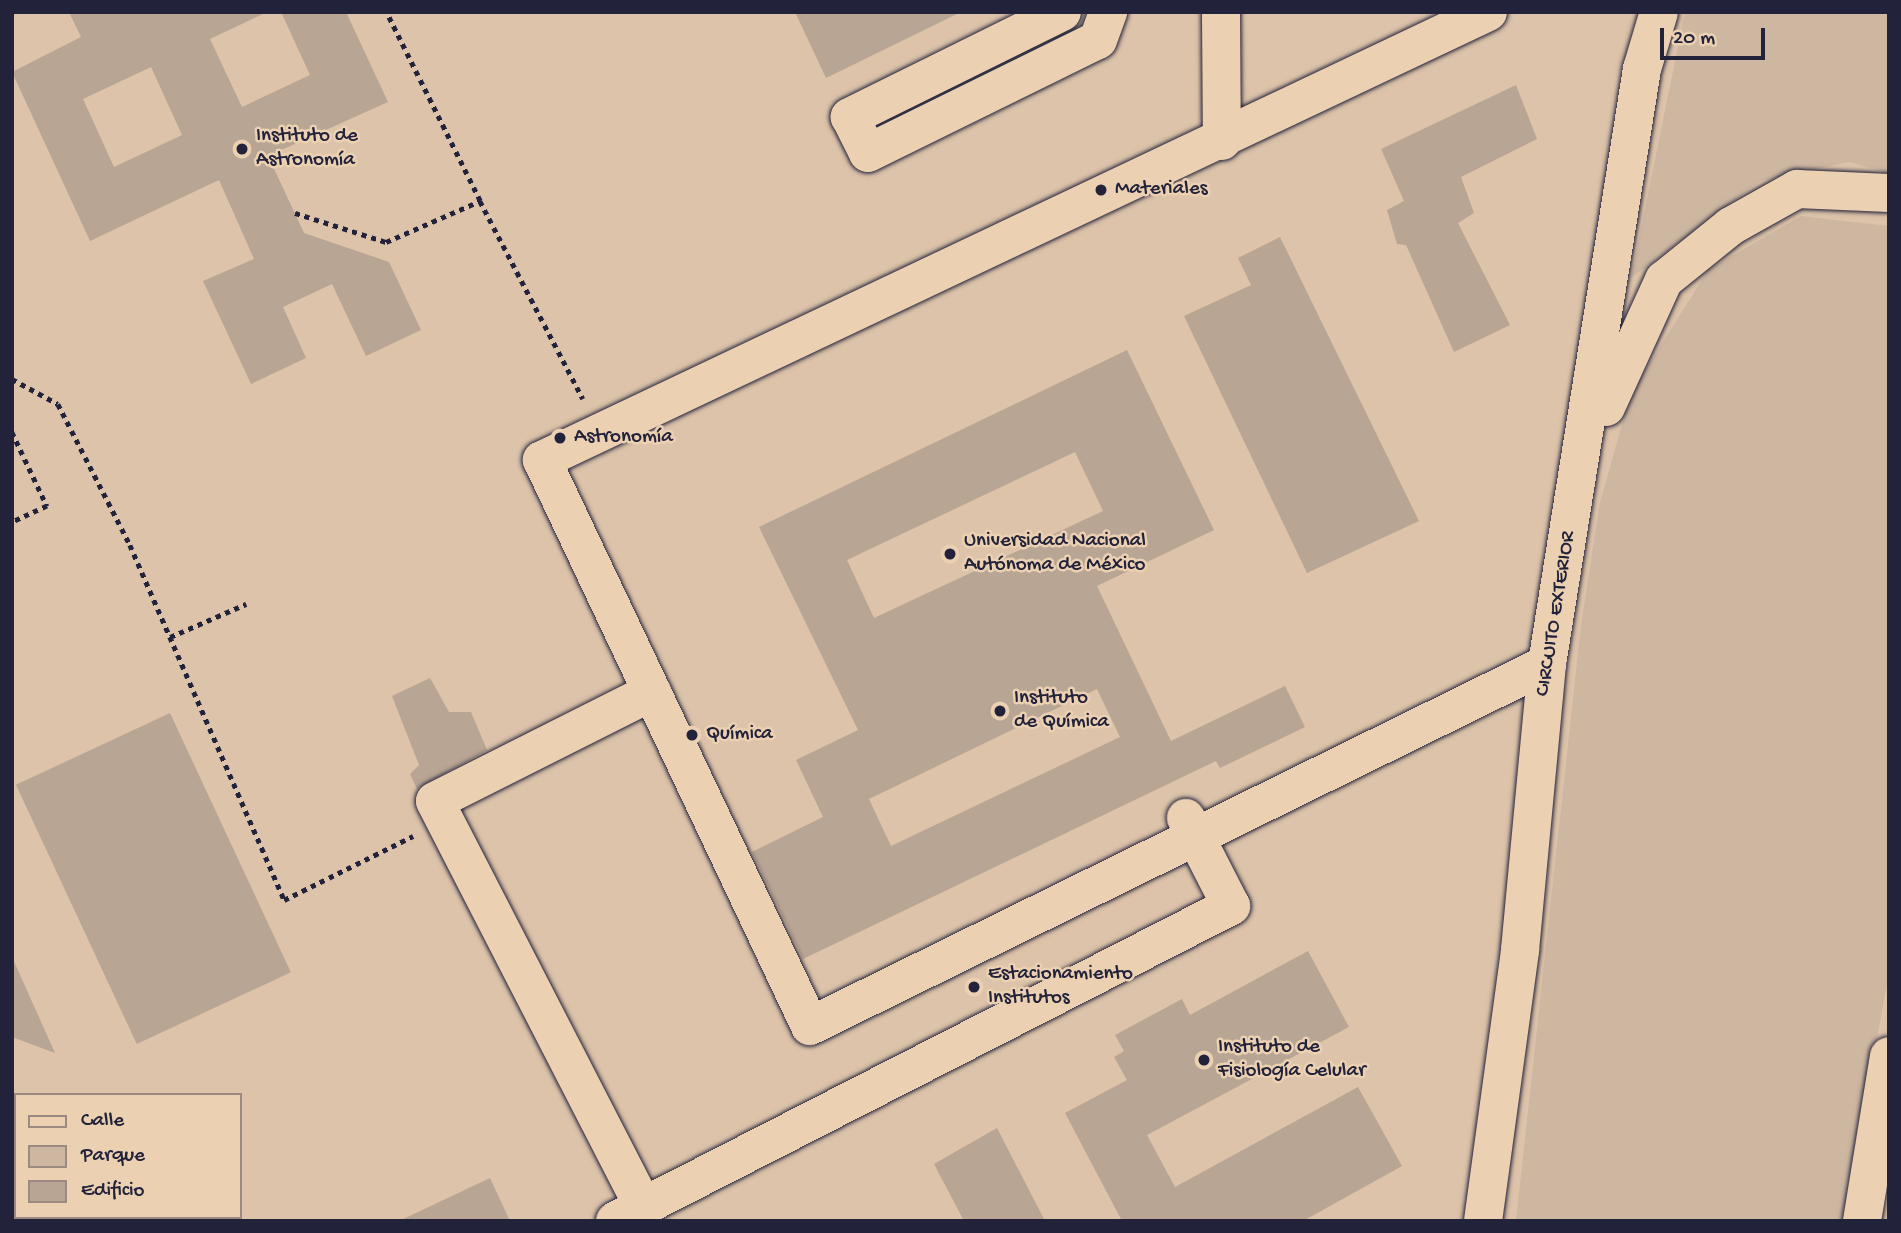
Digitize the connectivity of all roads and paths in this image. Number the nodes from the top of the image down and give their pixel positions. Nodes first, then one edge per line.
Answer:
1 (386, 12) edge
2 (1062, 12) edge
3 (1108, 12) edge
4 (1220, 12) edge
5 (1488, 12) edge
6 (1659, 12) edge
7 (1222, 141) junction
8 (1889, 194) edge
9 (480, 201) junction
10 (295, 213) dead end
11 (12, 379) edge
12 (12, 432) edge
13 (601, 432) junction
14 (1576, 494) junction
15 (12, 523) edge
16 (246, 604) dead end
17 (170, 637) junction
18 (1547, 664) junction
19 (652, 692) junction
20 (445, 820) junction
21 (1197, 839) junction
22 (1889, 1056) edge
23 (629, 1213) edge
24 (1483, 1221) edge
25 (1862, 1221) edge

1 - 9 path
2 - 3 street
4 - 7 street
5 - 7 street
6 - 14 street, CIRCUITO EXTERIOR
7 - 13 street
8 - 14 street
9 - 10 path
9 - 13 path
11 - 17 path
12 - 15 path
13 - 19 street
14 - 18 street, CIRCUITO EXTERIOR
16 - 17 path
17 - 20 path
18 - 21 street
18 - 24 street, CIRCUITO EXTERIOR
19 - 20 street
19 - 21 street
20 - 23 street
21 - 23 street
22 - 25 street

